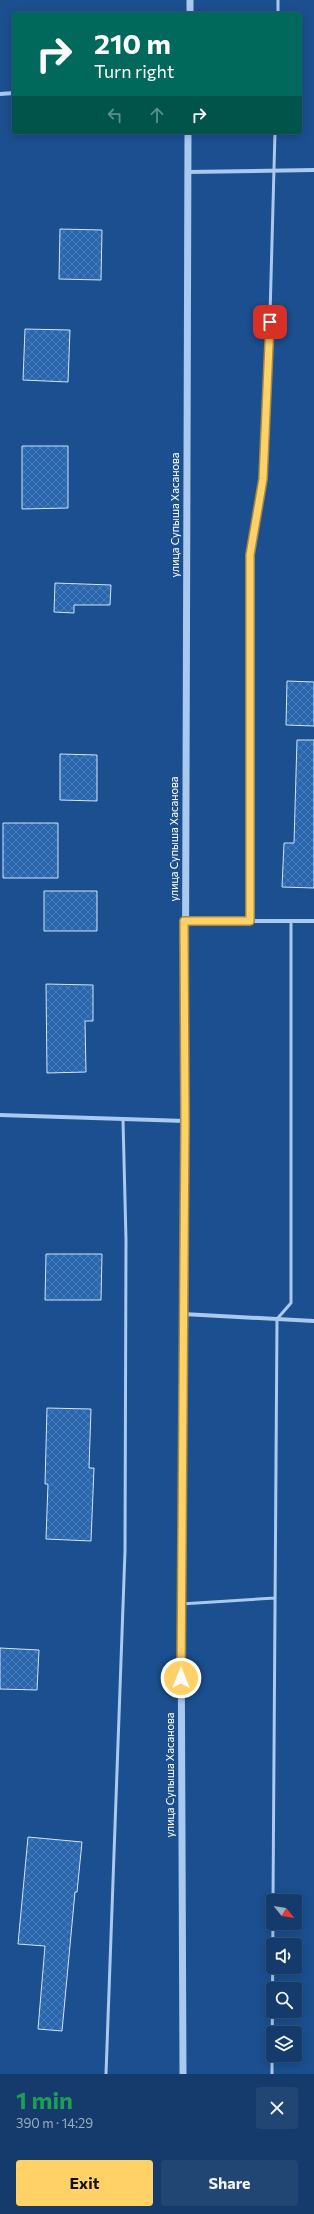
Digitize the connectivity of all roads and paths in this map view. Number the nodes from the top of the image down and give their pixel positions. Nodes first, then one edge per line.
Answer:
1 (190, 0) edge
2 (278, 0) edge
3 (190, 12) edge
4 (278, 12) edge
5 (12, 93) edge
6 (0, 94) edge
7 (188, 134) edge
8 (275, 134) edge
9 (314, 170) edge
10 (274, 171) junction
11 (187, 172) junction
12 (184, 921) junction
13 (250, 921) junction
14 (291, 921) junction
15 (314, 921) edge
16 (0, 1115) edge
17 (124, 1120) junction
18 (185, 1121) junction
19 (182, 1314) junction
20 (277, 1319) junction
21 (314, 1321) edge
22 (275, 1598) junction
23 (181, 1604) junction
24 (273, 1894) edge
25 (273, 1930) edge
26 (106, 2074) edge
27 (183, 2074) edge
28 (272, 2074) edge

1 - 3 street
2 - 4 lane
5 - 6 street
7 - 11 street, улица Супыша Хасанова
8 - 10 lane
9 - 10 street
10 - 11 street
10 - 13 lane
11 - 12 street, улица Супыша Хасанова
12 - 13 street
12 - 18 street, улица Супыша Хасанова
13 - 14 street
14 - 15 street
14 - 20 lane
16 - 17 street
17 - 18 street
17 - 26 lane
18 - 19 street, улица Супыша Хасанова
19 - 20 street
19 - 23 street, улица Супыша Хасанова
20 - 21 street
20 - 22 lane
22 - 23 lane
22 - 24 lane
23 - 27 street, улица Супыша Хасанова
25 - 28 lane

